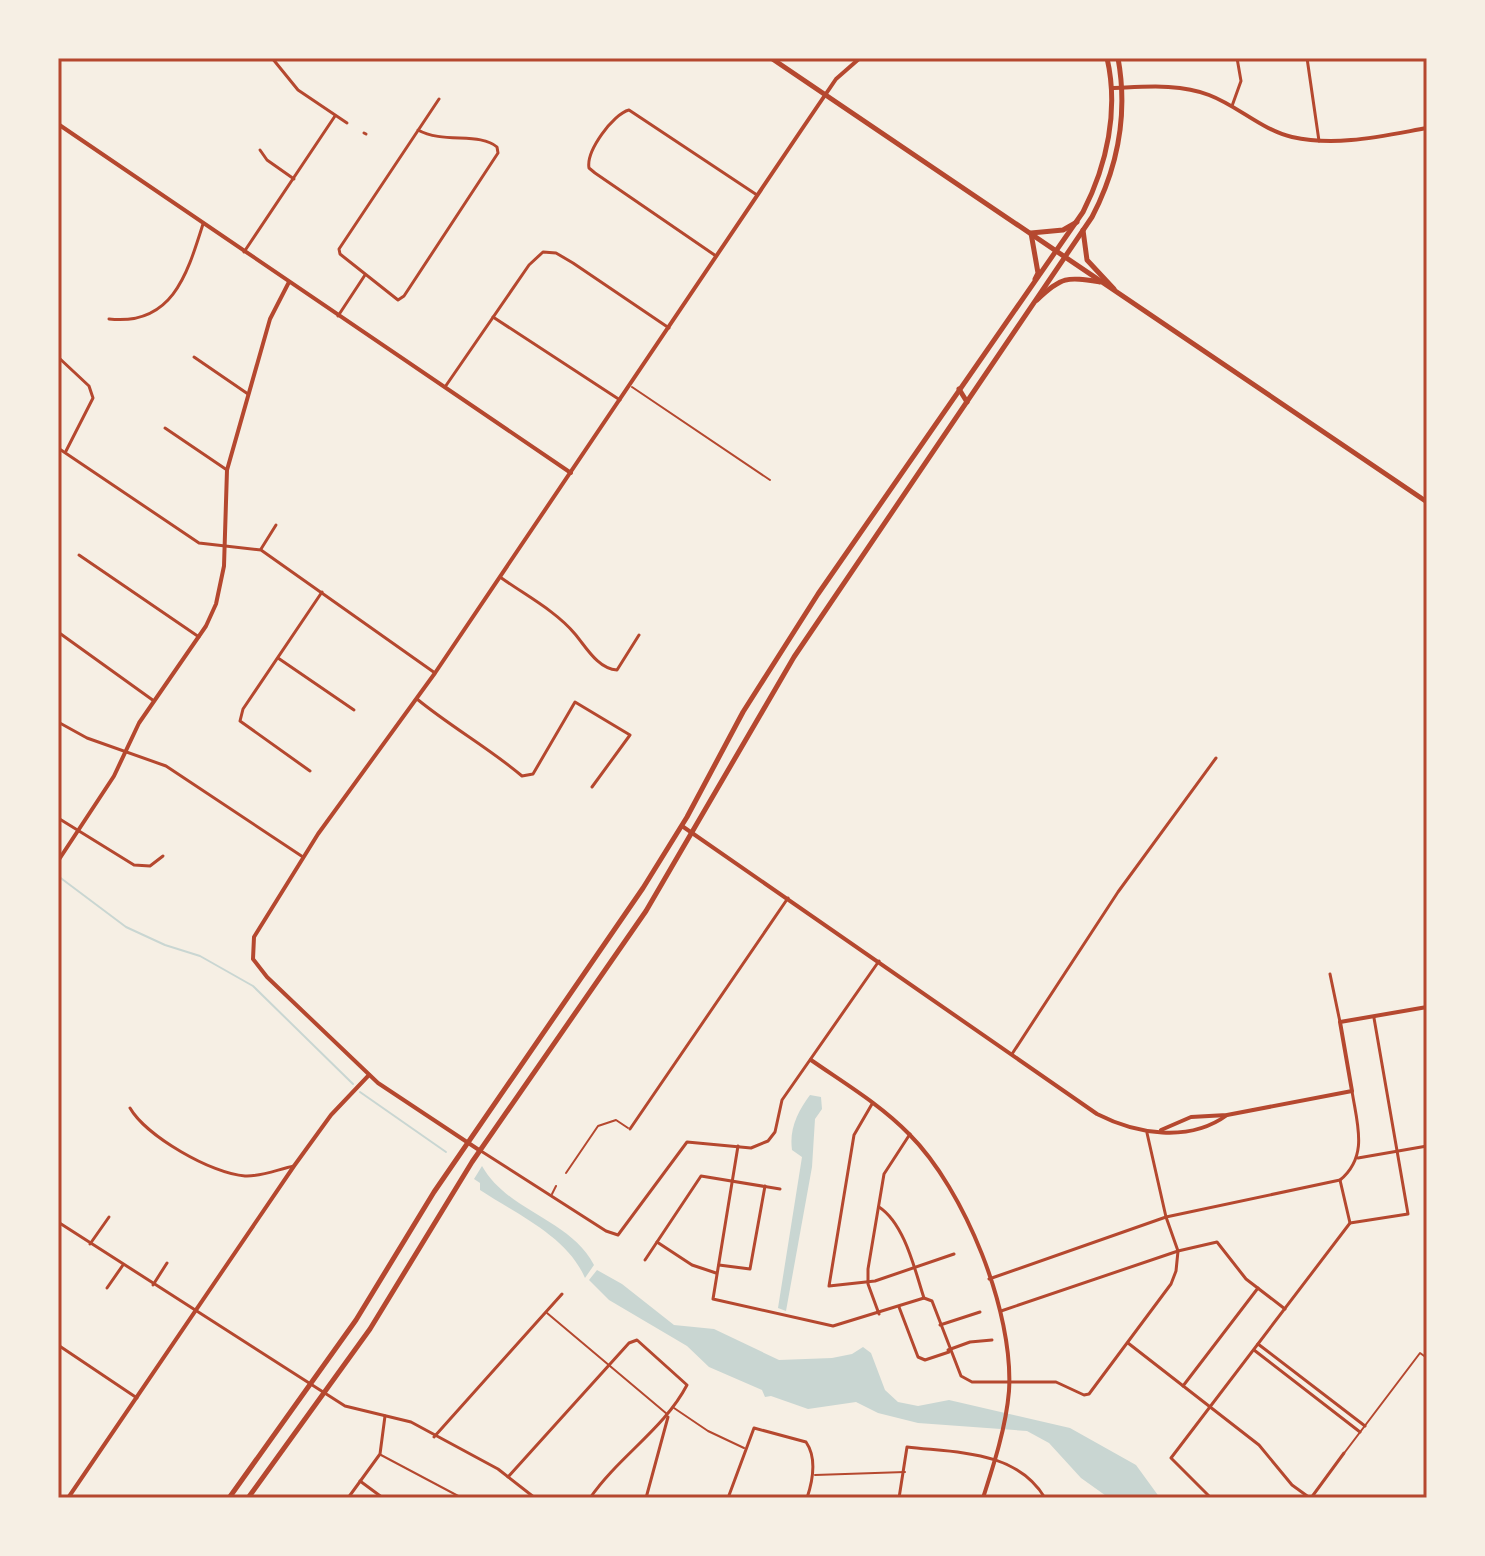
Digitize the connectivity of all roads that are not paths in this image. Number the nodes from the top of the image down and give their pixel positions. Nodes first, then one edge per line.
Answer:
1 (272, 58) edge
2 (771, 58) edge
3 (860, 58) edge
4 (1107, 58) edge
5 (1118, 58) edge
6 (1237, 58) edge
7 (1307, 58) edge
8 (1122, 87) junction
9 (1111, 88) junction
10 (825, 94) junction
11 (439, 99) dead end
12 (1232, 106) junction
13 (335, 116) junction
14 (347, 123) dead end
15 (58, 124) edge
16 (1427, 128) edge
17 (418, 130) junction
18 (1319, 141) junction
19 (260, 150) dead end
20 (1101, 168) junction
21 (294, 179) junction
22 (757, 195) junction
23 (1102, 196) junction
24 (1077, 222) junction
25 (203, 224) junction
26 (1083, 230) junction
27 (1031, 233) junction
28 (1057, 250) junction
29 (244, 252) junction
30 (716, 256) junction
31 (1066, 257) junction
32 (365, 275) junction
33 (1035, 279) junction
34 (289, 282) junction
35 (1103, 282) junction
36 (1114, 290) junction
37 (1037, 300) junction
38 (338, 316) junction
39 (493, 317) junction
40 (109, 319) dead end
41 (669, 328) junction
42 (58, 357) edge
43 (194, 357) dead end
44 (630, 385) junction
45 (445, 387) junction
46 (959, 389) junction
47 (248, 394) junction
48 (973, 394) junction
49 (620, 400) junction
50 (967, 402) junction
51 (165, 428) dead end
52 (58, 448) edge
53 (66, 451) junction
54 (227, 470) junction
55 (571, 473) junction
56 (770, 480) dead end
57 (1427, 502) edge
58 (276, 525) dead end
59 (873, 542) junction
60 (853, 543) junction
61 (224, 545) junction
62 (261, 550) junction
63 (79, 555) dead end
64 (500, 577) junction
65 (322, 592) junction
66 (58, 632) edge
67 (639, 635) dead end
68 (199, 637) junction
69 (278, 658) junction
70 (774, 663) junction
71 (787, 670) junction
72 (435, 673) junction
73 (417, 699) junction
74 (154, 701) junction
75 (354, 710) dead end
76 (58, 722) edge
77 (125, 751) junction
78 (1216, 758) dead end
79 (310, 771) dead end
80 (592, 787) dead end
81 (58, 818) edge
82 (682, 826) junction
83 (77, 832) junction
84 (694, 833) junction
85 (163, 856) dead end
86 (303, 857) junction
87 (58, 861) edge
88 (788, 898) junction
89 (879, 961) junction
90 (1330, 974) dead end
91 (1427, 1007) edge
92 (1374, 1018) junction
93 (1340, 1022) junction
94 (1012, 1054) junction
95 (811, 1060) junction
96 (369, 1075) junction
97 (1352, 1091) junction
98 (872, 1104) junction
99 (130, 1108) dead end
100 (1227, 1115) junction
101 (630, 1129) joint
102 (1159, 1131) junction
103 (1147, 1133) junction
104 (910, 1134) junction
105 (468, 1142) junction
106 (738, 1146) junction
107 (1427, 1146) edge
108 (479, 1150) junction
109 (1397, 1151) junction
110 (1358, 1158) junction
111 (294, 1166) junction
112 (566, 1173) dead end
113 (732, 1180) junction
114 (1340, 1180) junction
115 (556, 1186) dead end
116 (765, 1186) junction
117 (780, 1189) dead end
118 (551, 1195) junction
119 (879, 1207) junction
120 (109, 1217) dead end
121 (1166, 1217) junction
122 (58, 1222) edge
123 (1350, 1223) junction
124 (657, 1242) junction
125 (90, 1244) junction
126 (1178, 1251) junction
127 (954, 1254) dead end
128 (645, 1260) dead end
129 (167, 1263) dead end
130 (123, 1265) junction
131 (718, 1265) junction
132 (914, 1268) junction
133 (716, 1273) junction
134 (989, 1279) junction
135 (868, 1280) junction
136 (153, 1285) junction
137 (107, 1288) dead end
138 (1258, 1288) junction
139 (562, 1294) dead end
140 (924, 1298) junction
141 (899, 1307) junction
142 (1285, 1309) junction
143 (196, 1312) junction
144 (546, 1312) junction
145 (980, 1312) dead end
146 (999, 1312) junction
147 (879, 1314) junction
148 (940, 1325) junction
149 (992, 1340) dead end
150 (1127, 1342) junction
151 (1258, 1344) junction
152 (58, 1345) edge
153 (1254, 1350) junction
154 (948, 1351) junction
155 (1427, 1358) edge
156 (608, 1365) junction
157 (1009, 1382) junction
158 (313, 1383) junction
159 (1183, 1386) junction
160 (324, 1391) junction
161 (137, 1398) junction
162 (1211, 1406) junction
163 (674, 1408) junction
164 (385, 1415) junction
165 (668, 1415) junction
166 (1365, 1426) junction
167 (1360, 1432) junction
168 (434, 1437) junction
169 (744, 1448) junction
170 (1344, 1453) joint
171 (380, 1454) junction
172 (996, 1458) junction
173 (905, 1472) junction
174 (814, 1475) junction
175 (508, 1477) junction
176 (360, 1481) junction
177 (68, 1498) edge
178 (229, 1498) edge
179 (248, 1498) edge
180 (348, 1498) edge
181 (383, 1498) edge
182 (462, 1498) edge
183 (535, 1498) edge
184 (590, 1498) edge
185 (646, 1498) edge
186 (728, 1498) edge
187 (807, 1498) edge
188 (899, 1498) edge
189 (983, 1498) edge
190 (1045, 1498) edge
191 (1211, 1498) edge
192 (1310, 1498) edge

1 - 13 street
2 - 10 main road
3 - 10 street
4 - 9 main road
5 - 8 main road
6 - 12 street
7 - 18 street
8 - 9 street
8 - 12 street
8 - 23 main road
9 - 20 main road
10 - 22 street
10 - 27 main road
11 - 17 street
12 - 18 street
13 - 14 street
13 - 21 street
15 - 25 street
16 - 18 street
17 - 32 street
17 - 32 street
19 - 21 street
20 - 23 main road
20 - 24 main road
21 - 29 street
22 - 30 street
22 - 30 street
23 - 26 main road
24 - 27 main road
24 - 28 main road
25 - 29 street
25 - 40 street
26 - 31 main road
26 - 36 main road
27 - 28 main road
27 - 33 main road
28 - 31 main road
28 - 33 main road
29 - 34 street
30 - 41 street
31 - 35 main road
31 - 37 main road
32 - 38 street
33 - 46 main road
34 - 38 street
34 - 47 street
35 - 36 main road
35 - 37 main road
36 - 57 main road
37 - 48 main road
38 - 45 street
39 - 41 street
39 - 45 street
39 - 49 street
41 - 44 street
42 - 53 street
43 - 47 street
44 - 49 street
44 - 56 lane
45 - 55 street
46 - 48 main road
46 - 50 main road
46 - 60 main road
47 - 54 street
48 - 50 main road
49 - 55 street
50 - 59 main road
51 - 54 street
52 - 53 street
53 - 61 street
54 - 61 street
55 - 64 street
58 - 62 street
59 - 60 main road
59 - 71 main road
60 - 70 main road
61 - 62 street
61 - 68 street
62 - 65 street
63 - 68 street
64 - 67 street
64 - 72 street
65 - 69 street
65 - 72 street
66 - 74 street
68 - 74 street
69 - 75 street
69 - 79 street
70 - 71 main road
70 - 82 main road
71 - 84 main road
72 - 73 street
73 - 80 street
73 - 86 street
74 - 77 street
76 - 77 street
77 - 83 street
77 - 86 street
78 - 94 street
81 - 83 street
82 - 84 street
82 - 105 main road
83 - 85 street
83 - 87 street
84 - 88 street
84 - 108 main road
86 - 96 street
88 - 89 street
88 - 101 street
89 - 94 street
89 - 95 street
90 - 93 street
91 - 92 street
92 - 93 street
92 - 109 street
93 - 97 street
94 - 103 street
95 - 98 street
95 - 106 street
96 - 105 street
96 - 111 street
97 - 100 street
97 - 110 street
98 - 104 street
98 - 135 street
99 - 111 street
100 - 102 street
100 - 102 street
101 - 112 lane
102 - 103 street
103 - 121 street
104 - 119 street
104 - 134 street
105 - 108 street
105 - 158 main road
106 - 113 street
106 - 118 street
107 - 109 street
108 - 118 street
108 - 160 main road
109 - 110 street
109 - 123 street
110 - 114 street
111 - 143 street
113 - 116 street
113 - 124 street
113 - 131 street
114 - 121 street
114 - 123 street
115 - 118 lane
116 - 117 street
116 - 131 street
119 - 132 street
119 - 135 street
120 - 125 street
121 - 126 street
121 - 134 street
122 - 125 street
123 - 142 street
124 - 128 street
124 - 133 street
125 - 130 street
126 - 138 street
126 - 146 street
126 - 150 street
127 - 132 street
129 - 136 street
130 - 136 street
130 - 137 street
131 - 133 street
132 - 135 street
132 - 140 street
133 - 147 street
134 - 146 street
135 - 147 street
136 - 143 street
138 - 142 street
138 - 159 street
139 - 144 street
140 - 141 street
140 - 148 street
141 - 147 street
141 - 154 street
142 - 151 street
143 - 158 street
143 - 161 street
144 - 156 lane
144 - 168 street
145 - 148 street
146 - 157 street
148 - 154 street
149 - 154 street
150 - 157 street
150 - 159 street
151 - 153 street
151 - 166 street
152 - 161 street
153 - 162 street
153 - 167 street
154 - 157 street
155 - 166 lane
156 - 163 street
156 - 165 lane
156 - 175 street
157 - 172 street
158 - 160 street
158 - 178 main road
159 - 162 street
160 - 164 street
160 - 179 main road
161 - 177 street
162 - 191 street
162 - 192 street
163 - 165 street
163 - 169 lane
164 - 168 street
164 - 171 street
165 - 184 street
165 - 185 street
166 - 167 lane
167 - 170 lane
168 - 175 street
169 - 174 street
169 - 186 street
170 - 192 street
171 - 176 street
171 - 182 lane
172 - 173 street
172 - 189 street
172 - 190 street
173 - 174 lane
173 - 188 street
174 - 187 street
175 - 183 street
176 - 180 street
176 - 181 street

